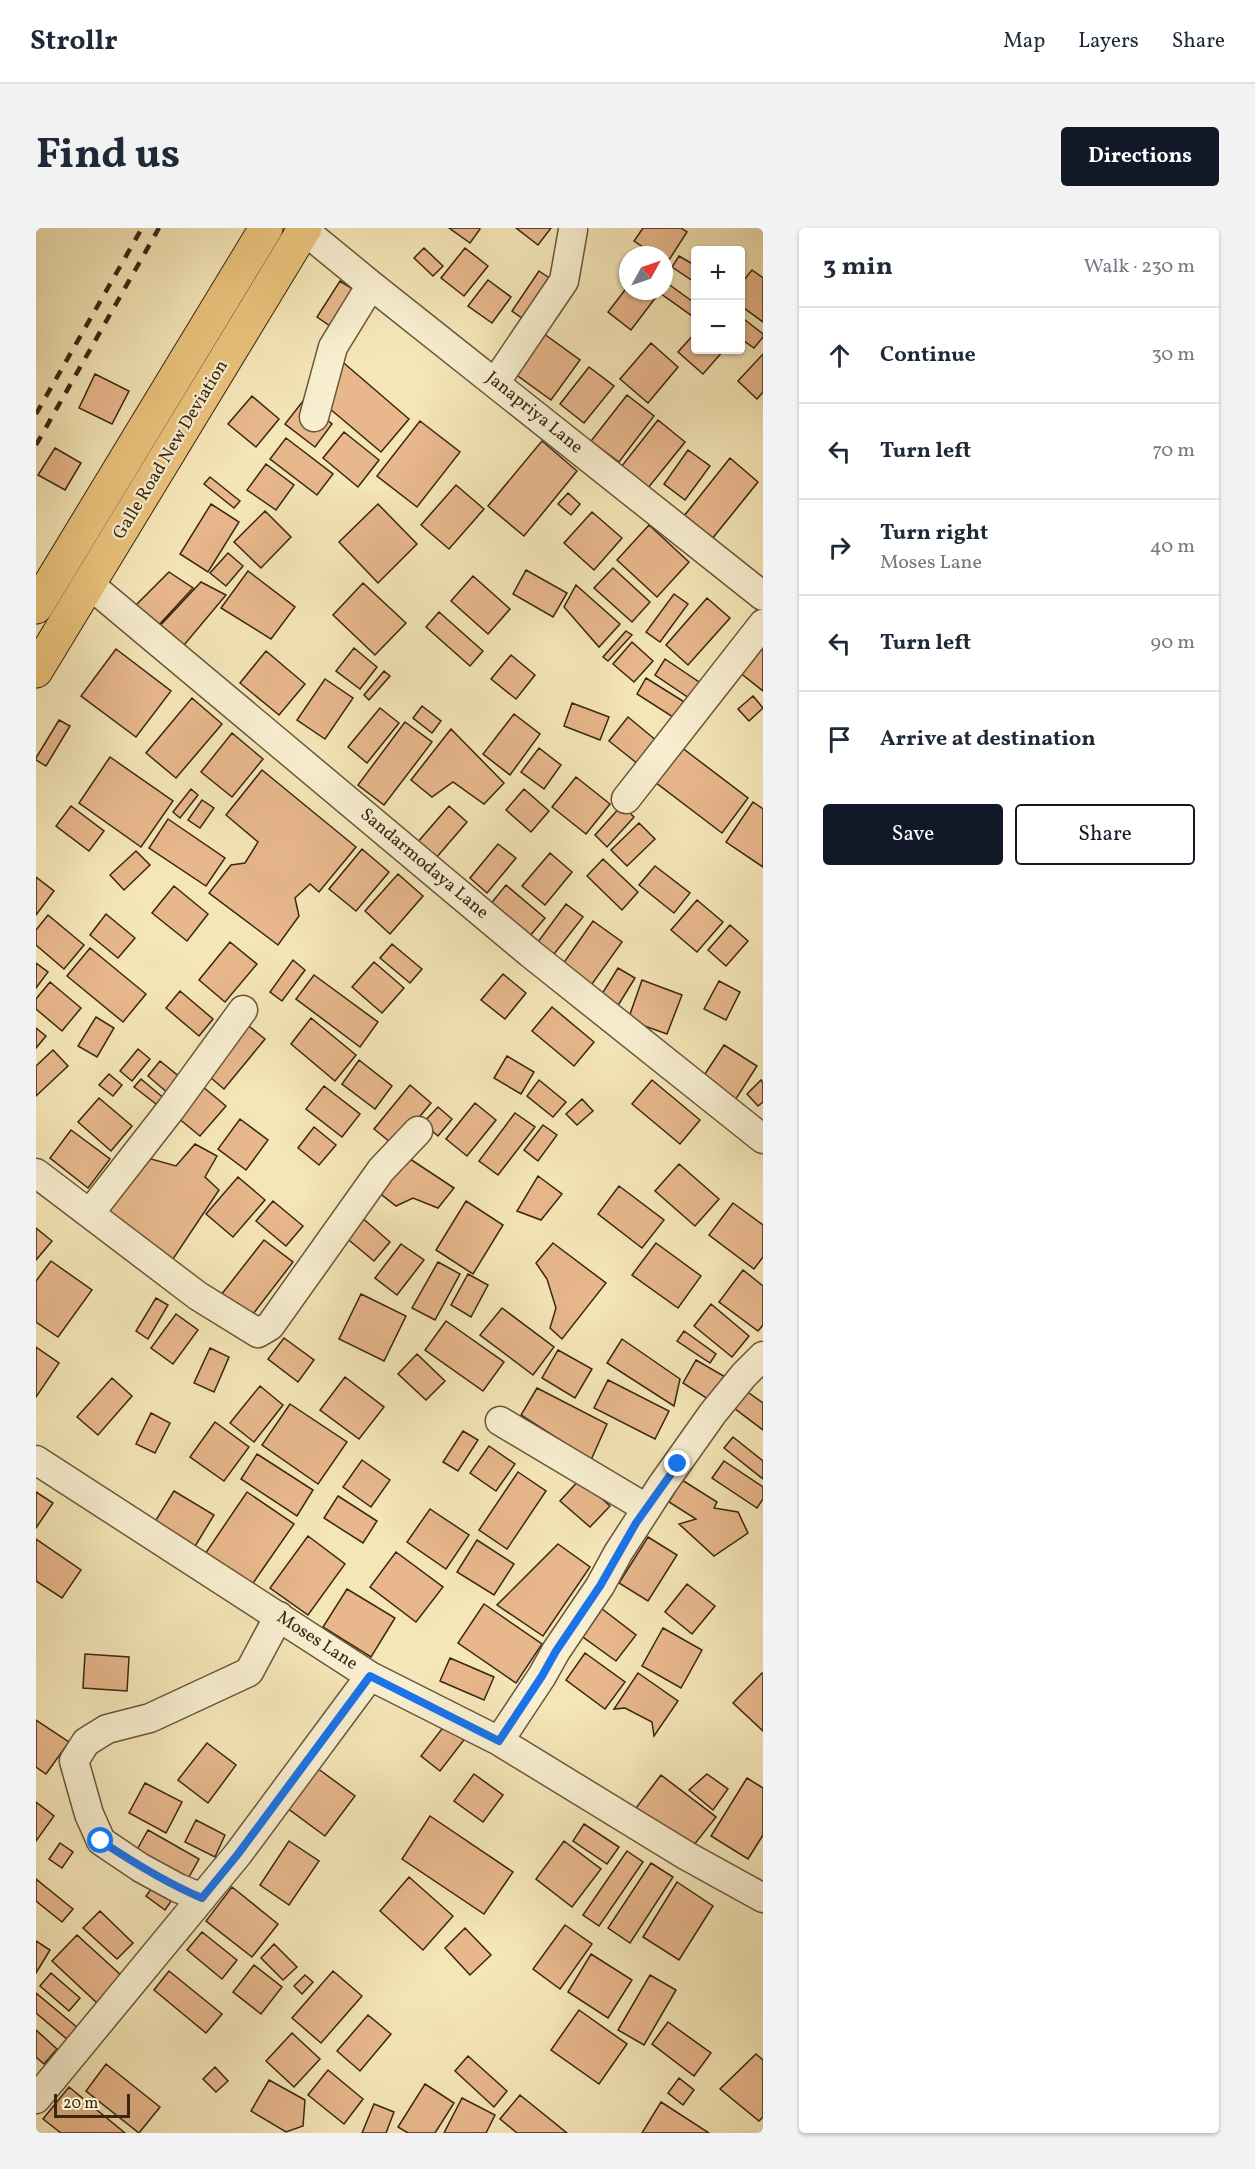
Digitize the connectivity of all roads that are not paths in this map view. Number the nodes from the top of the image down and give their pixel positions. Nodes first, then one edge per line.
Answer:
1 (266, 228) edge
2 (306, 228) edge
3 (573, 230) dead end
4 (371, 285) junction
5 (495, 382) junction
6 (314, 417) dead end
7 (89, 584) junction
8 (763, 596) edge
9 (36, 607) edge
10 (763, 624) edge
11 (36, 671) edge
12 (626, 799) dead end
13 (243, 1010) dead end
14 (418, 1131) dead end
15 (763, 1139) edge
16 (36, 1173) edge
17 (90, 1213) junction
18 (763, 1356) edge
19 (500, 1421) dead end
20 (36, 1460) edge
21 (646, 1508) junction
22 (279, 1616) junction
23 (370, 1676) junction
24 (499, 1741) junction
25 (202, 1898) junction
26 (763, 1898) edge
27 (36, 2099) edge

1 - 9 main road, Galle Road New Deviation
2 - 4 street, Janapriya Lane
2 - 7 main road, Galle Road New Deviation
3 - 5 street
4 - 5 street, Janapriya Lane
4 - 6 street
5 - 8 street, Janapriya Lane
7 - 11 main road, Galle Road New Deviation
7 - 15 street, Sandarmodaya Lane
10 - 12 street
13 - 17 street
14 - 17 street
16 - 17 street
18 - 21 street
19 - 21 street
20 - 22 street, Moses Lane
21 - 24 street
22 - 23 street, Moses Lane
22 - 25 street
23 - 24 street, Moses Lane
23 - 25 street
24 - 26 street, Moses Lane
25 - 27 street

